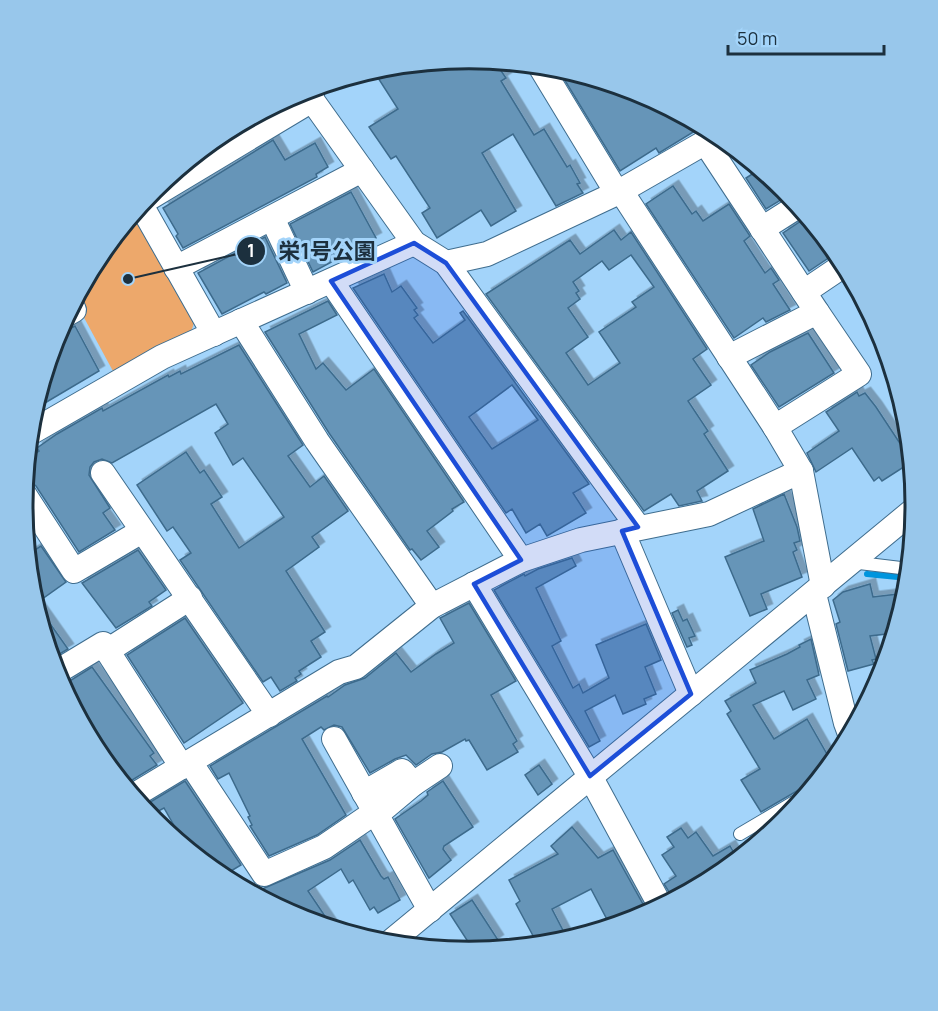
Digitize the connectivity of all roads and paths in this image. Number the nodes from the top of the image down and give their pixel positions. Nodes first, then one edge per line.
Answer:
1 (547, 77) edge
2 (315, 98) edge
3 (278, 113) edge
4 (246, 131) edge
5 (707, 140) edge
6 (722, 151) edge
7 (362, 170) junction
8 (619, 192) junction
9 (790, 211) edge
10 (146, 213) edge
11 (272, 218) junction
12 (762, 229) junction
13 (414, 243) junction
14 (446, 263) junction
15 (176, 268) junction
16 (836, 270) edge
17 (332, 281) junction
18 (307, 292) junction
19 (804, 292) junction
20 (818, 312) junction
21 (241, 321) junction
22 (214, 334) junction
23 (729, 357) junction
24 (40, 427) edge
25 (775, 427) junction
26 (801, 471) junction
27 (103, 473) dead end
28 (33, 508) edge
29 (905, 518) edge
30 (630, 529) junction
31 (142, 531) junction
32 (521, 560) junction
33 (851, 562) junction
34 (900, 568) edge
35 (474, 584) junction
36 (818, 590) junction
37 (190, 598) junction
38 (432, 606) junction
39 (107, 651) junction
40 (64, 667) edge
41 (691, 694) junction
42 (269, 714) junction
43 (847, 725) edge
44 (334, 739) dead end
45 (186, 764) junction
46 (440, 766) dead end
47 (590, 776) junction
48 (413, 784) junction
49 (140, 792) edge
50 (364, 793) junction
51 (781, 810) edge
52 (376, 815) junction
53 (740, 834) dead end
54 (657, 899) edge
55 (430, 909) junction
56 (398, 936) edge

1 - 8 street
2 - 7 street
3 - 4 street
5 - 8 street
6 - 12 street
7 - 11 street
7 - 13 street
8 - 14 street
8 - 23 street
9 - 12 street
10 - 15 street
11 - 15 street
11 - 18 street
12 - 19 street
13 - 14 street
13 - 17 street
14 - 30 street
15 - 22 street
16 - 19 street
17 - 18 street
17 - 32 street
18 - 21 street
19 - 20 street
20 - 23 street
20 - 25 street
21 - 22 street
21 - 38 street
22 - 24 street
23 - 25 street
25 - 26 street
26 - 30 street
26 - 36 street
27 - 31 street
28 - 31 street
29 - 33 street
30 - 32 street
30 - 41 street
31 - 37 street
32 - 35 street
33 - 34 lane
33 - 36 street
35 - 38 street
35 - 47 street
36 - 41 street
36 - 43 street
37 - 39 street
37 - 42 street
38 - 42 street
39 - 40 street
39 - 45 street
41 - 47 street
42 - 45 street
44 - 50 street
45 - 49 street
45 - 52 street
46 - 48 street
47 - 54 street
47 - 55 street
48 - 50 street
48 - 52 street
50 - 52 street
51 - 53 lane
52 - 55 street
55 - 56 street

